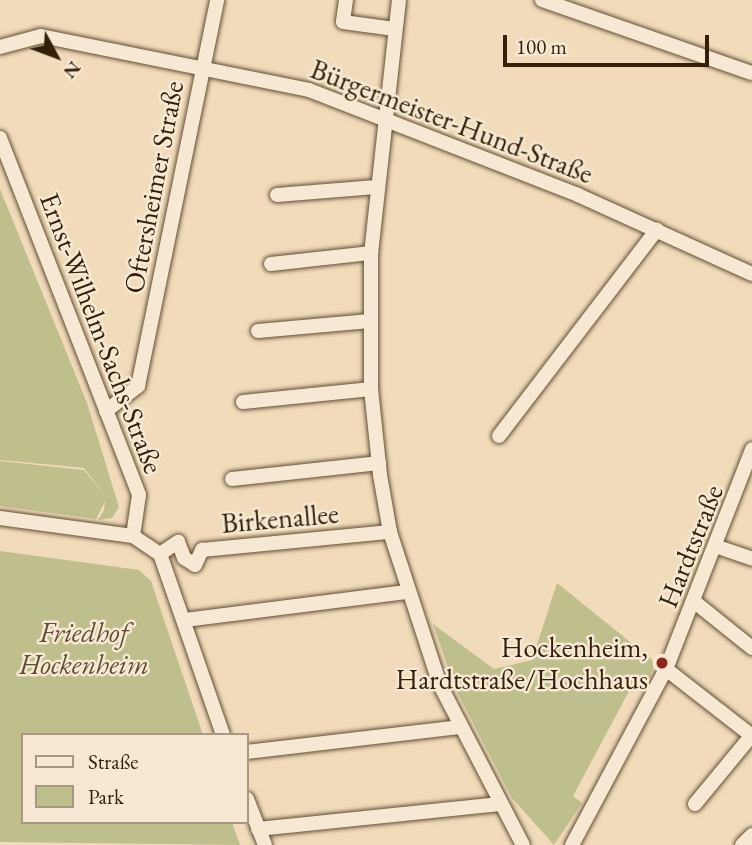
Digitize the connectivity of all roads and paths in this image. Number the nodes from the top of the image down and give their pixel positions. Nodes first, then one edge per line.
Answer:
1 (217, 0) edge
2 (345, 0) edge
3 (399, 0) edge
4 (542, 0) edge
5 (395, 29) junction
6 (0, 47) edge
7 (203, 66) junction
8 (752, 73) edge
9 (383, 115) junction
10 (0, 138) edge
11 (376, 187) junction
12 (277, 195) dead end
13 (657, 229) junction
14 (371, 253) junction
15 (271, 264) dead end
16 (752, 274) edge
17 (370, 321) junction
18 (258, 331) dead end
19 (371, 389) junction
20 (243, 402) dead end
21 (106, 411) junction
22 (499, 436) dead end
23 (752, 449) edge
24 (379, 463) junction
25 (749, 473) edge
26 (232, 479) dead end
27 (0, 518) edge
28 (390, 532) junction
29 (134, 536) junction
30 (718, 547) junction
31 (160, 554) junction
32 (752, 559) edge
33 (408, 593) junction
34 (696, 603) junction
35 (184, 620) junction
36 (752, 648) edge
37 (666, 669) junction
38 (459, 727) junction
39 (222, 733) edge
40 (752, 736) edge
41 (248, 752) edge
42 (248, 802) edge
43 (498, 804) junction
44 (695, 804) dead end
45 (258, 829) junction
46 (752, 835) edge
47 (265, 845) edge
48 (523, 845) edge
49 (572, 845) edge
50 (742, 845) edge

1 - 7 street, Oftersheimer Straße
2 - 5 street
3 - 5 street
4 - 8 street
5 - 9 street
6 - 7 street, Bürgermeister-Hund-Straße
7 - 9 street, Bürgermeister-Hund-Straße
7 - 21 street, Oftersheimer Straße
9 - 11 street
9 - 13 street, Bürgermeister-Hund-Straße
10 - 21 street, Ernst-Wilhelm-Sachs-Straße
11 - 12 street
11 - 14 street
13 - 16 street, Bürgermeister-Hund-Straße
13 - 22 street
14 - 15 street
14 - 17 street
17 - 18 street
17 - 19 street
19 - 20 street
19 - 24 street
21 - 29 street, Ernst-Wilhelm-Sachs-Straße
23 - 25 street, Hardtstraße
24 - 26 street, Birkenallee
24 - 28 street
25 - 30 street, Hardtstraße
27 - 29 street
28 - 31 street, Birkenallee
28 - 33 street
29 - 31 street
30 - 32 street
30 - 34 street, Hardtstraße
31 - 35 street
33 - 35 street
33 - 38 street
34 - 36 street
34 - 37 street, Hardtstraße
35 - 39 street
37 - 40 street
37 - 49 street, Hardtstraße
38 - 41 street
38 - 43 street
40 - 44 street
42 - 45 street
43 - 45 street
43 - 48 street
45 - 47 street
46 - 50 street

